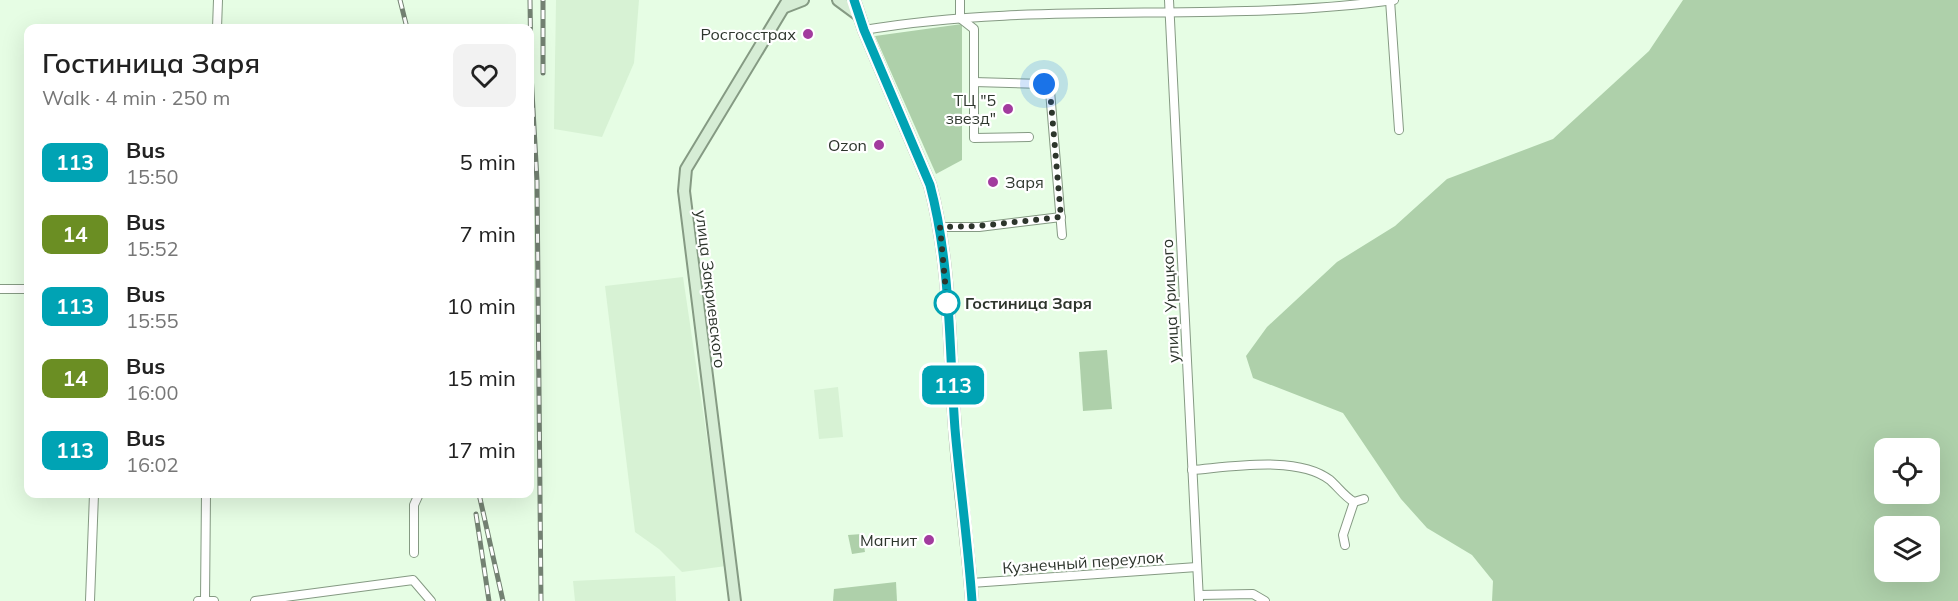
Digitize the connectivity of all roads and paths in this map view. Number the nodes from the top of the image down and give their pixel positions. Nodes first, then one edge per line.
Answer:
1 (218, 0) edge
2 (803, 0) edge
3 (838, 0) edge
4 (854, 0) edge
5 (960, 0) edge
6 (1169, 0) edge
7 (1392, 0) edge
8 (787, 3) edge
9 (1169, 10) junction
10 (960, 18) junction
11 (218, 24) edge
12 (864, 30) junction
13 (974, 82) junction
14 (1399, 130) dead end
15 (1029, 137) dead end
16 (1061, 217) junction
17 (940, 227) junction
18 (1062, 236) dead end
19 (0, 289) edge
20 (24, 289) edge
21 (1192, 470) junction
22 (94, 498) edge
23 (206, 498) edge
24 (417, 498) edge
25 (1364, 499) dead end
26 (1354, 502) junction
27 (1345, 545) dead end
28 (414, 553) dead end
29 (1197, 567) junction
30 (971, 583) junction
31 (1199, 598) edge
32 (90, 601) edge
33 (198, 601) edge
34 (205, 601) edge
35 (214, 601) edge
36 (255, 601) edge
37 (431, 601) edge
38 (735, 601) edge
39 (972, 601) edge
40 (1264, 601) edge

1 - 11 street
2 - 8 main road
3 - 12 main road
4 - 12 main road
5 - 10 street
6 - 9 street, улица Урицкого
7 - 9 street
7 - 14 street
8 - 38 main road, улица Закриевского
9 - 10 street
9 - 21 street, улица Урицкого
10 - 12 street
10 - 13 street
12 - 17 main road
13 - 15 street
13 - 16 street
16 - 17 street
16 - 18 street
17 - 30 main road
19 - 20 street
21 - 26 street
21 - 29 street, улица Урицкого
22 - 32 street
23 - 34 street
24 - 28 street
25 - 26 street
26 - 27 street
29 - 30 street, Кузнечный переулок
29 - 31 street, улица Урицкого
30 - 39 main road
31 - 40 street
33 - 34 street
34 - 35 street
36 - 37 street

